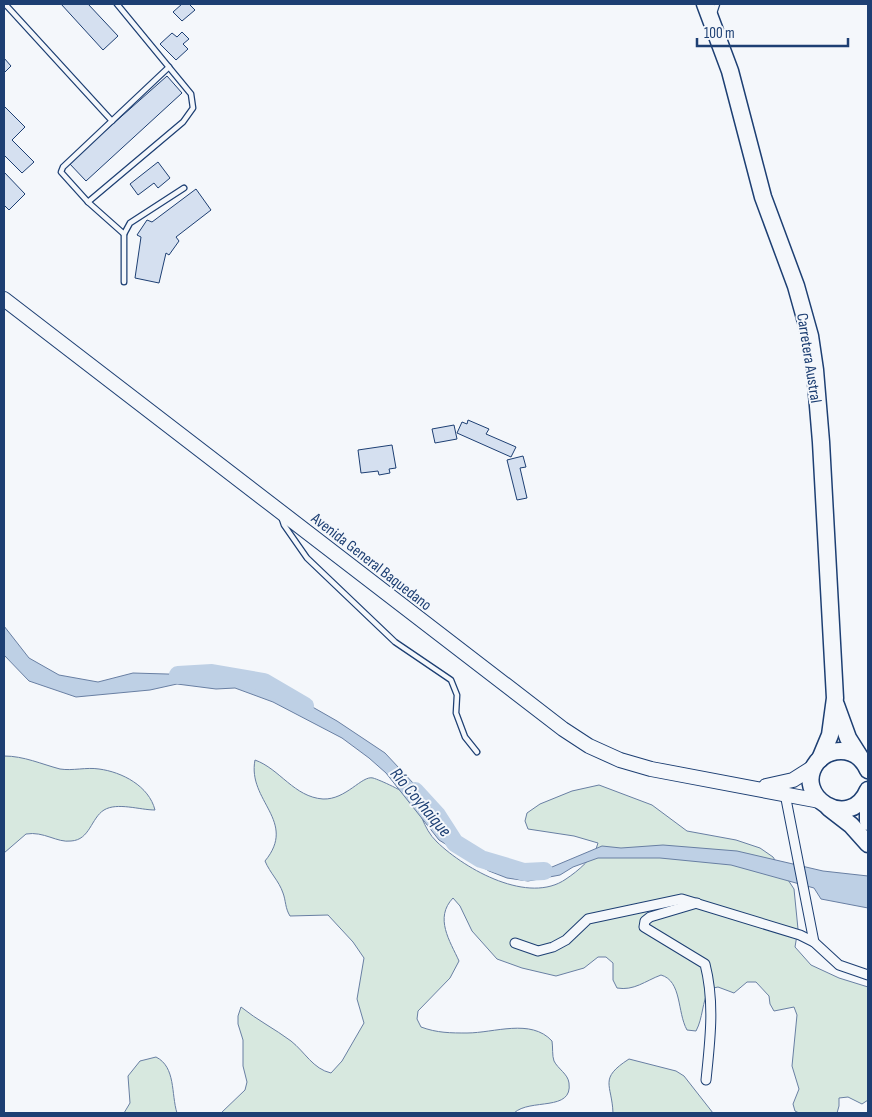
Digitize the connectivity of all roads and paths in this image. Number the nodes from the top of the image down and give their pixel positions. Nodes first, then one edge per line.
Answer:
1 (5, 4) edge
2 (117, 4) edge
3 (705, 4) edge
4 (718, 4) edge
5 (712, 19) junction
6 (170, 67) junction
7 (112, 121) junction
8 (184, 188) dead end
9 (88, 202) junction
10 (124, 234) junction
11 (124, 282) dead end
12 (4, 299) edge
13 (280, 512) junction
14 (835, 698) junction
15 (477, 752) dead end
16 (817, 762) junction
17 (864, 764) edge
18 (750, 787) junction
19 (868, 791) edge
20 (785, 794) junction
21 (824, 804) junction
22 (868, 822) edge
23 (868, 844) edge
24 (698, 903) junction
25 (814, 942) junction
26 (515, 943) dead end
27 (868, 975) edge
28 (706, 1080) dead end

1 - 7 lane
2 - 6 lane
3 - 5 highway, Carretera Austral
4 - 5 lane
5 - 14 highway, Carretera Austral
6 - 7 lane
6 - 9 lane
7 - 9 lane
8 - 10 lane
9 - 10 lane
10 - 11 lane
12 - 13 main road, Avenida General Baquedano
13 - 15 lane
13 - 18 main road, Avenida General Baquedano
14 - 16 highway, Carretera Austral
14 - 17 highway, Carretera Austral
16 - 17 highway
16 - 18 main road, Avenida General Baquedano
16 - 21 highway
18 - 20 main road, Avenida General Baquedano
19 - 21 highway
19 - 22 highway
20 - 21 main road, Avenida General Baquedano
20 - 25 street
21 - 23 highway
24 - 25 street
24 - 26 street
24 - 28 street
25 - 27 street

